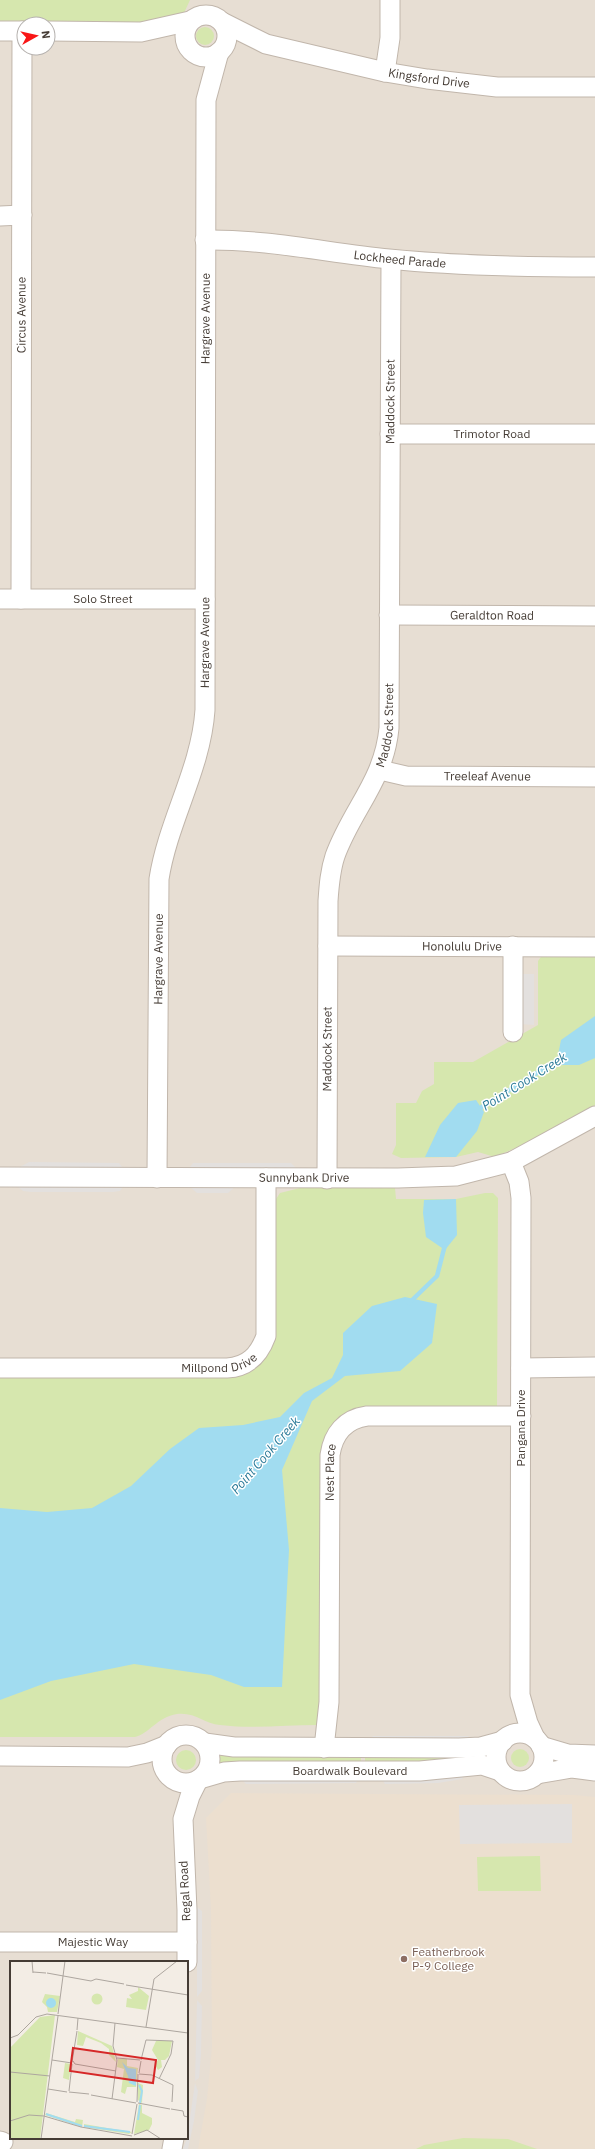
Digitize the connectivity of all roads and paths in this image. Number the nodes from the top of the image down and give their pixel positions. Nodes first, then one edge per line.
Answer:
1 (196, 0) edge
2 (390, 0) edge
3 (217, 13) edge
4 (191, 20) junction
5 (0, 31) edge
6 (16, 31) edge
7 (56, 31) edge
8 (141, 32) junction
9 (266, 44) junction
10 (190, 50) junction
11 (220, 52) junction
12 (23, 56) edge
13 (385, 72) junction
14 (595, 87) edge
15 (206, 100) junction
16 (22, 215) junction
17 (0, 216) edge
18 (206, 240) junction
19 (390, 260) junction
20 (595, 267) edge
21 (390, 434) junction
22 (595, 434) edge
23 (0, 598) edge
24 (21, 599) junction
25 (205, 599) junction
26 (390, 616) junction
27 (595, 616) edge
28 (380, 770) junction
29 (595, 777) edge
30 (328, 946) junction
31 (513, 946) junction
32 (595, 947) edge
33 (513, 1032) dead end
34 (595, 1116) edge
35 (511, 1162) junction
36 (0, 1177) edge
37 (157, 1178) junction
38 (266, 1178) junction
39 (327, 1179) junction
40 (595, 1367) edge
41 (0, 1368) edge
42 (521, 1368) junction
43 (521, 1416) junction
44 (520, 1695) junction
45 (504, 1740) junction
46 (538, 1742) junction
47 (205, 1743) junction
48 (167, 1745) junction
49 (329, 1748) junction
50 (595, 1755) edge
51 (0, 1756) edge
52 (128, 1757) junction
53 (500, 1771) junction
54 (595, 1771) edge
55 (537, 1774) junction
56 (169, 1776) junction
57 (199, 1780) junction
58 (183, 1819) junction
59 (0, 1942) edge
60 (187, 1942) junction
61 (187, 1961) edge
62 (174, 2139) edge
63 (172, 2149) edge

1 - 4 street
2 - 13 street
3 - 4 street
3 - 9 street, Kingsford Drive
3 - 11 street
4 - 8 street
4 - 10 street
5 - 6 street
7 - 8 street
8 - 10 street
9 - 11 street, Kingsford Drive
9 - 13 street, Kingsford Drive
10 - 11 street
10 - 15 street, Hargrave Avenue
11 - 15 street, Hargrave Avenue
12 - 16 street, Circus Avenue
13 - 14 street, Kingsford Drive
15 - 18 street, Hargrave Avenue
16 - 17 street
16 - 24 street, Circus Avenue
18 - 19 street, Lockheed Parade
18 - 25 street, Hargrave Avenue
19 - 20 street, Lockheed Parade
19 - 21 street, Maddock Street
21 - 22 street, Trimotor Road
21 - 26 street, Maddock Street
23 - 24 street, Solo Street
24 - 25 street, Solo Street
25 - 37 street, Hargrave Avenue
26 - 27 street, Geraldton Road
26 - 28 street, Maddock Street
28 - 29 street, Treeleaf Avenue
28 - 30 street, Maddock Street
30 - 31 street, Honolulu Drive
30 - 39 street, Maddock Street
31 - 32 street, Honolulu Drive
31 - 33 street
34 - 35 street, Sunnybank Drive
35 - 39 street, Sunnybank Drive
35 - 42 street, Pangana Drive
36 - 37 street, Sunnybank Drive
37 - 38 street, Sunnybank Drive
38 - 39 street, Sunnybank Drive
38 - 41 street, Millpond Drive
40 - 42 street
42 - 43 street, Pangana Drive
43 - 44 street, Pangana Drive
43 - 49 street, Nest Place
44 - 45 street, Pangana Drive
44 - 46 street, Pangana Drive
45 - 46 street
45 - 49 street, Boardwalk Boulevard
45 - 53 street
46 - 50 street
46 - 55 street
47 - 48 street
47 - 49 street, Boardwalk Boulevard
47 - 57 street
48 - 52 street
48 - 56 street
51 - 52 street
52 - 56 street
53 - 55 street
53 - 57 street, Boardwalk Boulevard
54 - 55 street
56 - 57 street
56 - 58 street, Regal Road
57 - 58 street, Regal Road
58 - 60 street, Regal Road
59 - 60 street, Majestic Way
60 - 61 street, Regal Road
62 - 63 street

